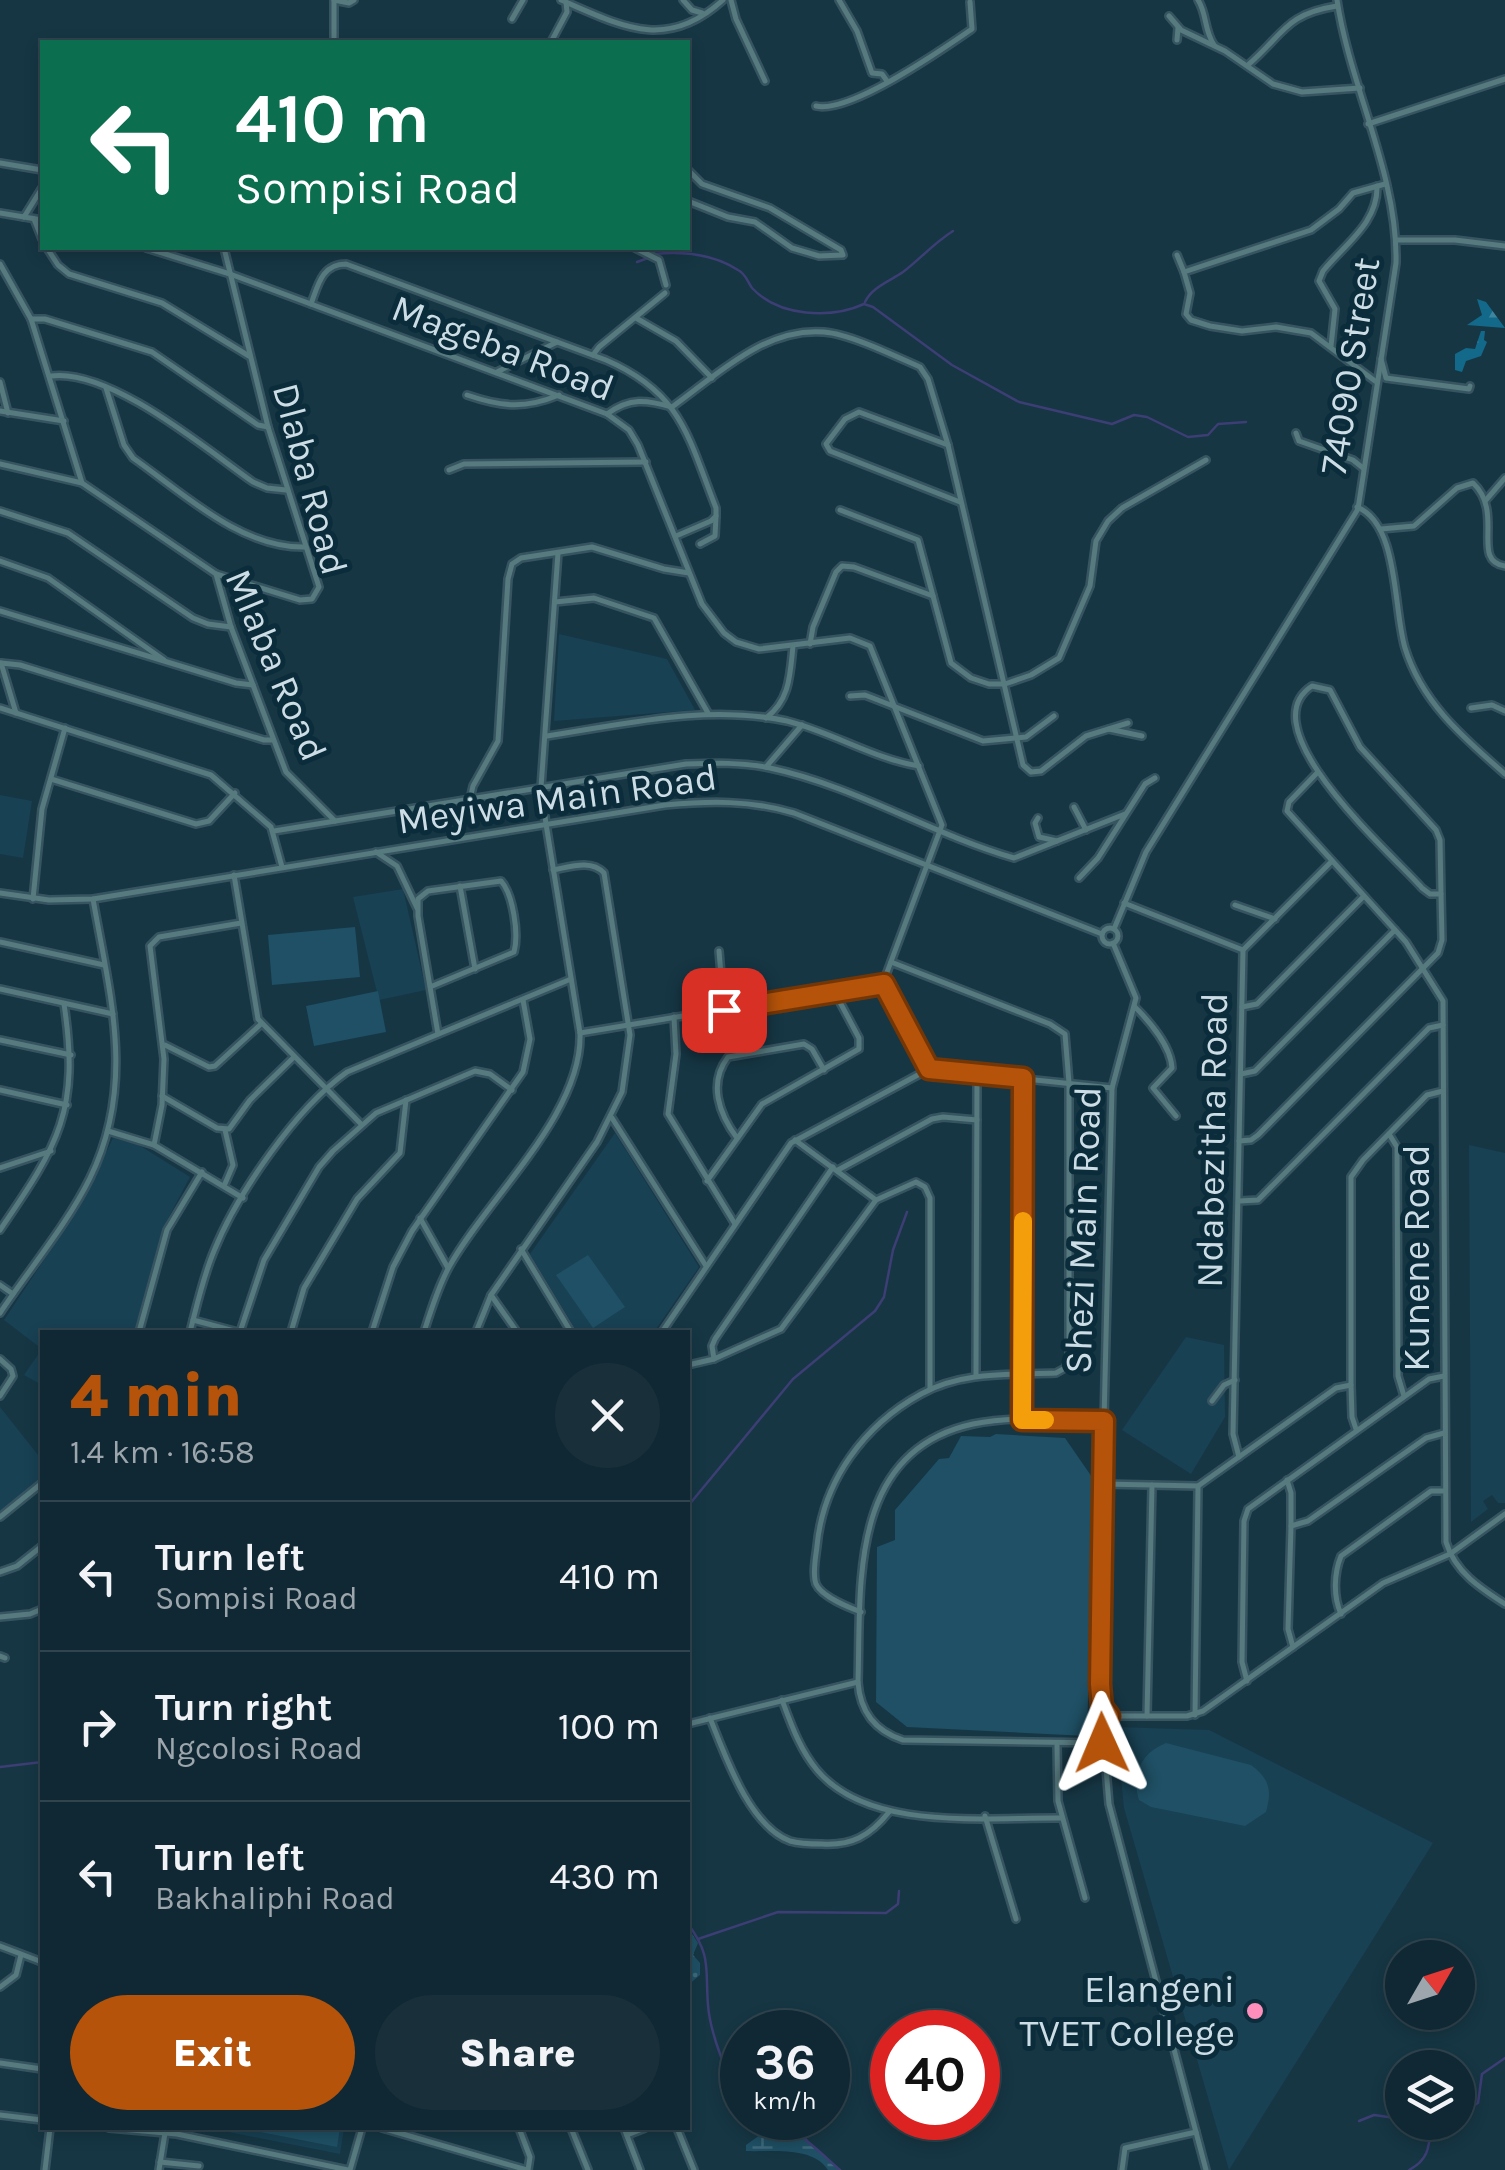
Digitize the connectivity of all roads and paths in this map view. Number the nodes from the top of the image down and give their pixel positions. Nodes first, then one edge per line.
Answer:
1 (334, 0) edge
2 (354, 0) edge
3 (523, 0) edge
4 (683, 0) edge
5 (727, 0) edge
6 (839, 0) edge
7 (1198, 0) edge
8 (564, 1) edge
9 (970, 1) edge
10 (1337, 3) edge
11 (705, 13) junction
12 (1168, 16) dead end
13 (512, 19) dead end
14 (1178, 28) junction
15 (334, 40) edge
16 (552, 40) edge
17 (1177, 40) dead end
18 (1215, 47) junction
19 (1248, 65) junction
20 (1505, 78) edge
21 (765, 81) dead end
22 (887, 81) junction
23 (1360, 88) junction
24 (816, 106) dead end
25 (1368, 124) junction
26 (0, 163) edge
27 (40, 170) edge
28 (690, 172) edge
29 (1381, 185) junction
30 (40, 191) edge
31 (690, 202) edge
32 (0, 213) edge
33 (24, 217) junction
34 (34, 218) junction
35 (40, 220) edge
36 (40, 234) edge
37 (1396, 240) junction
38 (1505, 246) edge
39 (48, 250) edge
40 (152, 250) edge
41 (224, 250) edge
42 (640, 250) edge
43 (1178, 255) dead end
44 (0, 264) edge
45 (1184, 272) junction
46 (230, 274) junction
47 (666, 285) dead end
48 (666, 293) dead end
49 (311, 304) junction
50 (30, 318) junction
51 (636, 318) junction
52 (557, 342) junction
53 (1330, 346) junction
54 (593, 355) junction
55 (248, 356) junction
56 (1380, 356) junction
57 (498, 372) junction
58 (50, 376) junction
59 (712, 378) junction
60 (1376, 381) junction
61 (0, 382) edge
62 (1470, 386) dead end
63 (106, 388) junction
64 (559, 395) junction
65 (467, 396) dead end
66 (672, 407) junction
67 (4, 412) edge
68 (607, 414) junction
69 (64, 422) junction
70 (268, 427) junction
71 (1296, 434) dead end
72 (948, 446) junction
73 (1206, 460) dead end
74 (646, 462) junction
75 (0, 464) edge
76 (1363, 468) junction
77 (449, 470) dead end
78 (1505, 478) edge
79 (82, 483) junction
80 (286, 490) junction
81 (1486, 500) junction
82 (960, 502) junction
83 (1356, 507) junction
84 (840, 510) dead end
85 (0, 511) edge
86 (716, 516) junction
87 (1381, 529) junction
88 (675, 536) junction
89 (700, 544) dead end
90 (306, 547) junction
91 (558, 552) junction
92 (0, 562) edge
93 (1505, 566) edge
94 (689, 572) junction
95 (216, 574) junction
96 (933, 596) junction
97 (555, 602) junction
98 (0, 611) edge
99 (231, 627) junction
100 (138, 640) junction
101 (810, 644) junction
102 (793, 646) junction
103 (132, 652) junction
104 (0, 662) edge
105 (166, 662) junction
106 (1005, 684) junction
107 (253, 685) junction
108 (850, 696) dead end
109 (896, 706) junction
110 (0, 708) edge
111 (1471, 708) dead end
112 (1505, 711) edge
113 (16, 713) junction
114 (708, 714) junction
115 (1054, 716) dead end
116 (766, 718) junction
117 (1128, 723) dead end
118 (802, 725) junction
119 (66, 728) junction
120 (1106, 728) junction
121 (547, 736) junction
122 (1142, 736) dead end
123 (1014, 738) junction
124 (273, 740) junction
125 (920, 766) junction
126 (766, 767) junction
127 (1317, 773) junction
128 (1505, 774) edge
129 (1155, 778) dead end
130 (50, 779) junction
131 (541, 787) junction
132 (235, 793) junction
133 (470, 798) junction
134 (1074, 807) dead end
135 (1125, 814) junction
136 (1038, 818) dead end
137 (335, 821) junction
138 (546, 824) junction
139 (1086, 830) junction
140 (274, 831) junction
141 (942, 831) junction
142 (1060, 842) junction
143 (376, 852) junction
144 (1332, 861) junction
145 (929, 865) junction
146 (282, 868) junction
147 (553, 870) junction
148 (234, 875) junction
149 (1079, 878) dead end
150 (460, 886) junction
151 (0, 893) edge
152 (1441, 894) junction
153 (1364, 896) junction
154 (94, 898) junction
155 (33, 899) junction
156 (1124, 903) junction
157 (1235, 905) dead end
158 (418, 909) junction
159 (1275, 919) junction
160 (241, 923) junction
161 (1114, 930) junction
162 (1395, 930) junction
163 (1102, 934) junction
164 (0, 942) edge
165 (1114, 942) junction
166 (1243, 950) junction
167 (719, 951) dead end
168 (729, 960) dead end
169 (720, 962) junction
170 (892, 962) junction
171 (104, 965) junction
172 (1423, 967) junction
173 (474, 969) junction
174 (571, 979) junction
175 (884, 984) junction
176 (430, 987) junction
177 (0, 989) edge
178 (834, 991) junction
179 (523, 999) junction
180 (64, 1004) junction
181 (1135, 1007) junction
182 (1242, 1007) junction
183 (724, 1010) junction
184 (112, 1014) junction
185 (674, 1018) junction
186 (260, 1024) junction
187 (629, 1024) junction
188 (1442, 1026) junction
189 (580, 1033) junction
190 (438, 1034) junction
191 (0, 1040) edge
192 (164, 1045) junction
193 (71, 1055) junction
194 (293, 1058) junction
195 (929, 1069) junction
196 (824, 1070) junction
197 (977, 1074) junction
198 (1241, 1074) junction
199 (1023, 1078) junction
200 (1069, 1084) junction
201 (1112, 1088) junction
202 (0, 1090) edge
203 (325, 1090) junction
204 (512, 1090) junction
205 (1443, 1091) junction
206 (162, 1096) junction
207 (406, 1100) junction
208 (67, 1105) junction
209 (1176, 1116) dead end
210 (612, 1118) junction
211 (977, 1120) junction
212 (360, 1124) junction
213 (108, 1130) junction
214 (225, 1130) junction
215 (1389, 1134) junction
216 (737, 1138) junction
217 (795, 1140) junction
218 (1240, 1141) junction
219 (154, 1145) junction
220 (51, 1151) junction
221 (0, 1168) edge
222 (835, 1169) junction
223 (202, 1172) junction
224 (707, 1181) junction
225 (224, 1186) junction
226 (243, 1198) junction
227 (876, 1200) junction
228 (1239, 1201) junction
229 (420, 1218) junction
230 (735, 1224) junction
231 (0, 1230) edge
232 (521, 1250) junction
233 (706, 1266) junction
234 (448, 1268) junction
235 (0, 1285) edge
236 (13, 1294) junction
237 (491, 1294) junction
238 (0, 1314) edge
239 (194, 1320) junction
240 (140, 1330) edge
241 (191, 1330) edge
242 (232, 1330) edge
243 (240, 1330) edge
244 (292, 1330) edge
245 (373, 1330) edge
246 (425, 1330) edge
247 (477, 1330) edge
248 (516, 1330) edge
249 (570, 1330) edge
250 (663, 1330) edge
251 (0, 1359) edge
252 (714, 1359) junction
253 (690, 1364) edge
254 (1023, 1373) junction
255 (976, 1376) junction
256 (1444, 1376) junction
257 (1235, 1380) junction
258 (1351, 1384) junction
259 (930, 1389) junction
260 (0, 1396) edge
261 (1404, 1396) junction
262 (1212, 1401) dead end
263 (1022, 1420) junction
264 (1104, 1421) junction
265 (1356, 1430) junction
266 (1444, 1432) junction
267 (1239, 1457) junction
268 (1286, 1480) junction
269 (1104, 1484) junction
270 (40, 1485) edge
271 (1152, 1485) junction
272 (1198, 1486) junction
273 (1444, 1490) junction
274 (1505, 1514) edge
275 (0, 1518) edge
276 (1291, 1526) junction
277 (40, 1548) edge
278 (1450, 1554) junction
279 (0, 1572) edge
280 (1505, 1604) edge
281 (40, 1609) edge
282 (861, 1612) junction
283 (1341, 1614) junction
284 (0, 1617) edge
285 (1293, 1648) junction
286 (1247, 1680) junction
287 (858, 1682) junction
288 (782, 1700) junction
289 (1102, 1707) junction
290 (1195, 1715) junction
291 (1109, 1716) junction
292 (1147, 1716) junction
293 (710, 1718) junction
294 (1102, 1722) junction
295 (690, 1723) edge
296 (1102, 1743) junction
297 (1057, 1744) junction
298 (889, 1812) junction
299 (986, 1816) junction
300 (1062, 1818) junction
301 (1085, 1898) dead end
302 (1016, 1918) dead end
303 (0, 1946) edge
304 (20, 1955) junction
305 (40, 1961) edge
306 (0, 1987) edge
307 (0, 2063) edge
308 (40, 2069) edge
309 (0, 2115) edge
310 (40, 2120) edge
311 (50, 2130) edge
312 (131, 2130) edge
313 (361, 2130) edge
314 (389, 2130) edge
315 (520, 2130) edge
316 (573, 2130) edge
317 (678, 2130) edge
318 (625, 2131) edge
319 (1196, 2132) junction
320 (165, 2133) junction
321 (160, 2162) junction
322 (316, 2162) junction
323 (199, 2166) dead end
324 (45, 2170) edge
325 (159, 2170) edge
326 (308, 2170) edge
327 (349, 2170) edge
328 (528, 2170) edge
329 (588, 2170) edge
330 (640, 2170) edge
331 (694, 2170) edge
332 (1122, 2170) edge
333 (1206, 2170) edge

1 - 2 street
1 - 15 street
3 - 13 street
4 - 11 street
5 - 11 street
5 - 21 street
6 - 22 street
7 - 18 street
8 - 11 street
8 - 16 street
9 - 22 street
10 - 19 street
10 - 23 street, 74090 Street
12 - 14 street
14 - 17 street
14 - 18 street
18 - 19 street
19 - 23 street
20 - 25 street
22 - 24 street
23 - 25 street, 74090 Street
25 - 29 street, 74090 Street
26 - 27 street
28 - 31 street
29 - 37 street, 74090 Street
29 - 45 street
29 - 53 street
30 - 33 street
32 - 33 street
33 - 34 street
34 - 35 street
34 - 36 street
37 - 38 street
37 - 56 street, 74090 Street
39 - 55 street
40 - 46 street, Mageba Road
41 - 46 street, Dlaba Road
42 - 47 street
43 - 45 street
44 - 50 street
45 - 53 street
46 - 49 street, Mageba Road
46 - 55 street, Dlaba Road
48 - 51 street
49 - 52 street
49 - 57 street, Mageba Road
50 - 58 street
50 - 70 street
51 - 54 street
51 - 59 street
52 - 54 street
52 - 57 street
53 - 60 street
54 - 66 street
55 - 70 street, Dlaba Road
56 - 60 street, 74090 Street
56 - 62 street
57 - 64 street, Mageba Road
58 - 63 street
58 - 69 street
59 - 66 street
59 - 72 street
60 - 76 street, 74090 Street
61 - 67 street
63 - 80 street
63 - 90 street
64 - 65 street
64 - 68 street, Mageba Road
66 - 68 street
66 - 86 street
67 - 69 street
68 - 74 street, Mageba Road
69 - 79 street
70 - 80 street, Dlaba Road
71 - 76 street
72 - 82 street
72 - 82 street
73 - 106 street
74 - 77 street
74 - 88 street, Mageba Road
75 - 79 street, Mlaba Road
76 - 83 street, 74090 Street
78 - 81 street
79 - 95 street, Mlaba Road
80 - 90 street, Dlaba Road
81 - 87 street
81 - 93 street
82 - 106 street
83 - 87 street
83 - 156 street
84 - 96 street
85 - 99 street
86 - 88 street
86 - 89 street
87 - 128 street
88 - 94 street, Mageba Road
90 - 95 street, Dlaba Road
91 - 94 street
91 - 97 street
91 - 133 street
92 - 100 street
94 - 102 street, Mageba Road
95 - 99 street, Mlaba Road
96 - 101 street
96 - 106 street
97 - 114 street
97 - 121 street
98 - 103 street
99 - 107 street, Mlaba Road
100 - 103 street
100 - 105 street
101 - 102 street, Mageba Road
101 - 109 street, Mageba Road
102 - 116 street
103 - 105 street
104 - 113 street
104 - 124 street
105 - 107 street
106 - 123 street
107 - 124 street, Mlaba Road
108 - 109 street
109 - 123 street
109 - 125 street, Mageba Road
110 - 113 street
111 - 112 street
113 - 119 street
114 - 116 street
114 - 121 street
115 - 123 street
116 - 118 street
117 - 120 street
118 - 125 street
118 - 126 street
119 - 130 street
119 - 132 street
120 - 122 street
120 - 123 street
121 - 131 street
124 - 137 street, Mlaba Road
125 - 141 street, Mageba Road
126 - 131 street
126 - 141 street
127 - 144 street, Kunene Road
127 - 152 street
127 - 152 street
129 - 135 street
130 - 132 street
130 - 155 street
131 - 133 street
131 - 138 street
132 - 140 street
133 - 137 street
134 - 139 street
135 - 139 street
135 - 149 street
136 - 142 street
137 - 140 street
138 - 143 street, Meyiwa Main Road
138 - 145 street, Meyiwa Main Road
138 - 147 street
139 - 142 street
140 - 146 street
141 - 142 street
141 - 145 street
143 - 146 street, Meyiwa Main Road
143 - 158 street
144 - 153 street, Kunene Road
144 - 159 street
145 - 163 street, Meyiwa Main Road
145 - 170 street
146 - 148 street, Meyiwa Main Road
147 - 174 street
147 - 187 street
148 - 154 street, Meyiwa Main Road
148 - 160 street
150 - 158 street
150 - 173 street
150 - 173 street
151 - 155 street, Meyiwa Main Road
152 - 172 street
153 - 162 street, Kunene Road
153 - 182 street
154 - 155 street, Meyiwa Main Road
154 - 171 street
156 - 161 street
156 - 166 street, Ndabezitha Road
157 - 159 street
158 - 176 street
159 - 166 street
160 - 186 street
160 - 192 street
161 - 163 street
161 - 165 street
162 - 172 street, Kunene Road
162 - 198 street
163 - 165 street
164 - 171 street
165 - 181 street
166 - 182 street, Ndabezitha Road
167 - 169 street
168 - 169 street
169 - 183 street
170 - 175 street
170 - 200 street
171 - 184 street
172 - 188 street, Kunene Road
172 - 218 street
173 - 176 street
174 - 179 street
174 - 189 street
175 - 178 street
175 - 195 street
176 - 190 street
177 - 180 street
178 - 183 street
178 - 196 street
179 - 190 street
179 - 204 street
180 - 184 street
180 - 193 street
181 - 201 street, Shezi Main Road
181 - 209 street
182 - 198 street, Ndabezitha Road
183 - 185 street
184 - 213 street
185 - 187 street
185 - 224 street
186 - 192 street
186 - 194 street
187 - 189 street
187 - 210 street
188 - 205 street, Kunene Road
188 - 228 street
189 - 234 street
190 - 203 street
191 - 193 street
192 - 206 street
193 - 208 street
194 - 203 street
194 - 214 street
195 - 197 street
195 - 217 street
196 - 216 street
196 - 216 street
197 - 199 street
197 - 211 street
198 - 218 street, Ndabezitha Road
199 - 200 street
199 - 254 street
200 - 201 street
200 - 254 street
201 - 264 street, Shezi Main Road
202 - 208 street
203 - 212 street
203 - 226 street
204 - 207 street
204 - 229 street
205 - 215 street
205 - 256 street, Kunene Road
206 - 214 street
206 - 219 street
207 - 212 street
207 - 244 street
208 - 220 street
210 - 232 street
210 - 233 street
211 - 222 street
211 - 255 street
212 - 243 street
213 - 219 street
213 - 236 street
214 - 225 street
215 - 258 street
215 - 261 street
216 - 224 street
217 - 222 street
217 - 230 street
218 - 228 street, Ndabezitha Road
219 - 223 street
220 - 221 street
220 - 231 street
222 - 227 street
222 - 252 street
223 - 225 street
223 - 240 street
224 - 230 street
225 - 226 street
226 - 239 street
227 - 252 street
227 - 259 street
228 - 257 street, Ndabezitha Road
229 - 234 street
229 - 245 street
230 - 233 street
232 - 237 street
232 - 249 street
233 - 250 street
234 - 246 street
235 - 236 street
236 - 238 street
237 - 247 street
237 - 248 street
239 - 241 street
239 - 242 street
251 - 260 street
252 - 253 street
254 - 255 street
254 - 263 street
255 - 259 street
256 - 261 street
256 - 266 street, Kunene Road
257 - 262 street
257 - 267 street, Ndabezitha Road
258 - 265 street
258 - 267 street
259 - 282 street
261 - 265 street
263 - 264 street
263 - 282 street
264 - 269 street, Shezi Main Road
265 - 268 street
266 - 273 street, Kunene Road
266 - 276 street
267 - 272 street
268 - 276 street
268 - 286 street
269 - 271 street
269 - 289 street, Shezi Main Road
270 - 275 street
271 - 272 street
271 - 292 street
272 - 290 street
273 - 278 street, Kunene Road
273 - 283 street
274 - 278 street
276 - 285 street
277 - 279 street
278 - 280 street
278 - 283 street
281 - 284 street
282 - 287 street
283 - 285 street
285 - 286 street
286 - 290 street
287 - 288 street
287 - 297 street
288 - 293 street
288 - 298 street
289 - 291 street
289 - 294 street, Shezi Main Road
290 - 292 street
291 - 292 street
291 - 294 street
293 - 295 street
293 - 298 street
294 - 296 street
296 - 297 street
296 - 319 street
297 - 300 street
298 - 299 street
299 - 300 street
299 - 302 street
300 - 301 street
303 - 304 street
304 - 305 street
304 - 306 street
307 - 308 street
309 - 310 street
311 - 324 street
312 - 320 street
313 - 327 street
314 - 328 street
315 - 328 street
316 - 329 street
317 - 331 street
318 - 330 street
319 - 332 street
319 - 333 street
320 - 321 street
320 - 322 street
321 - 323 street
321 - 325 street
322 - 326 street
322 - 327 street

